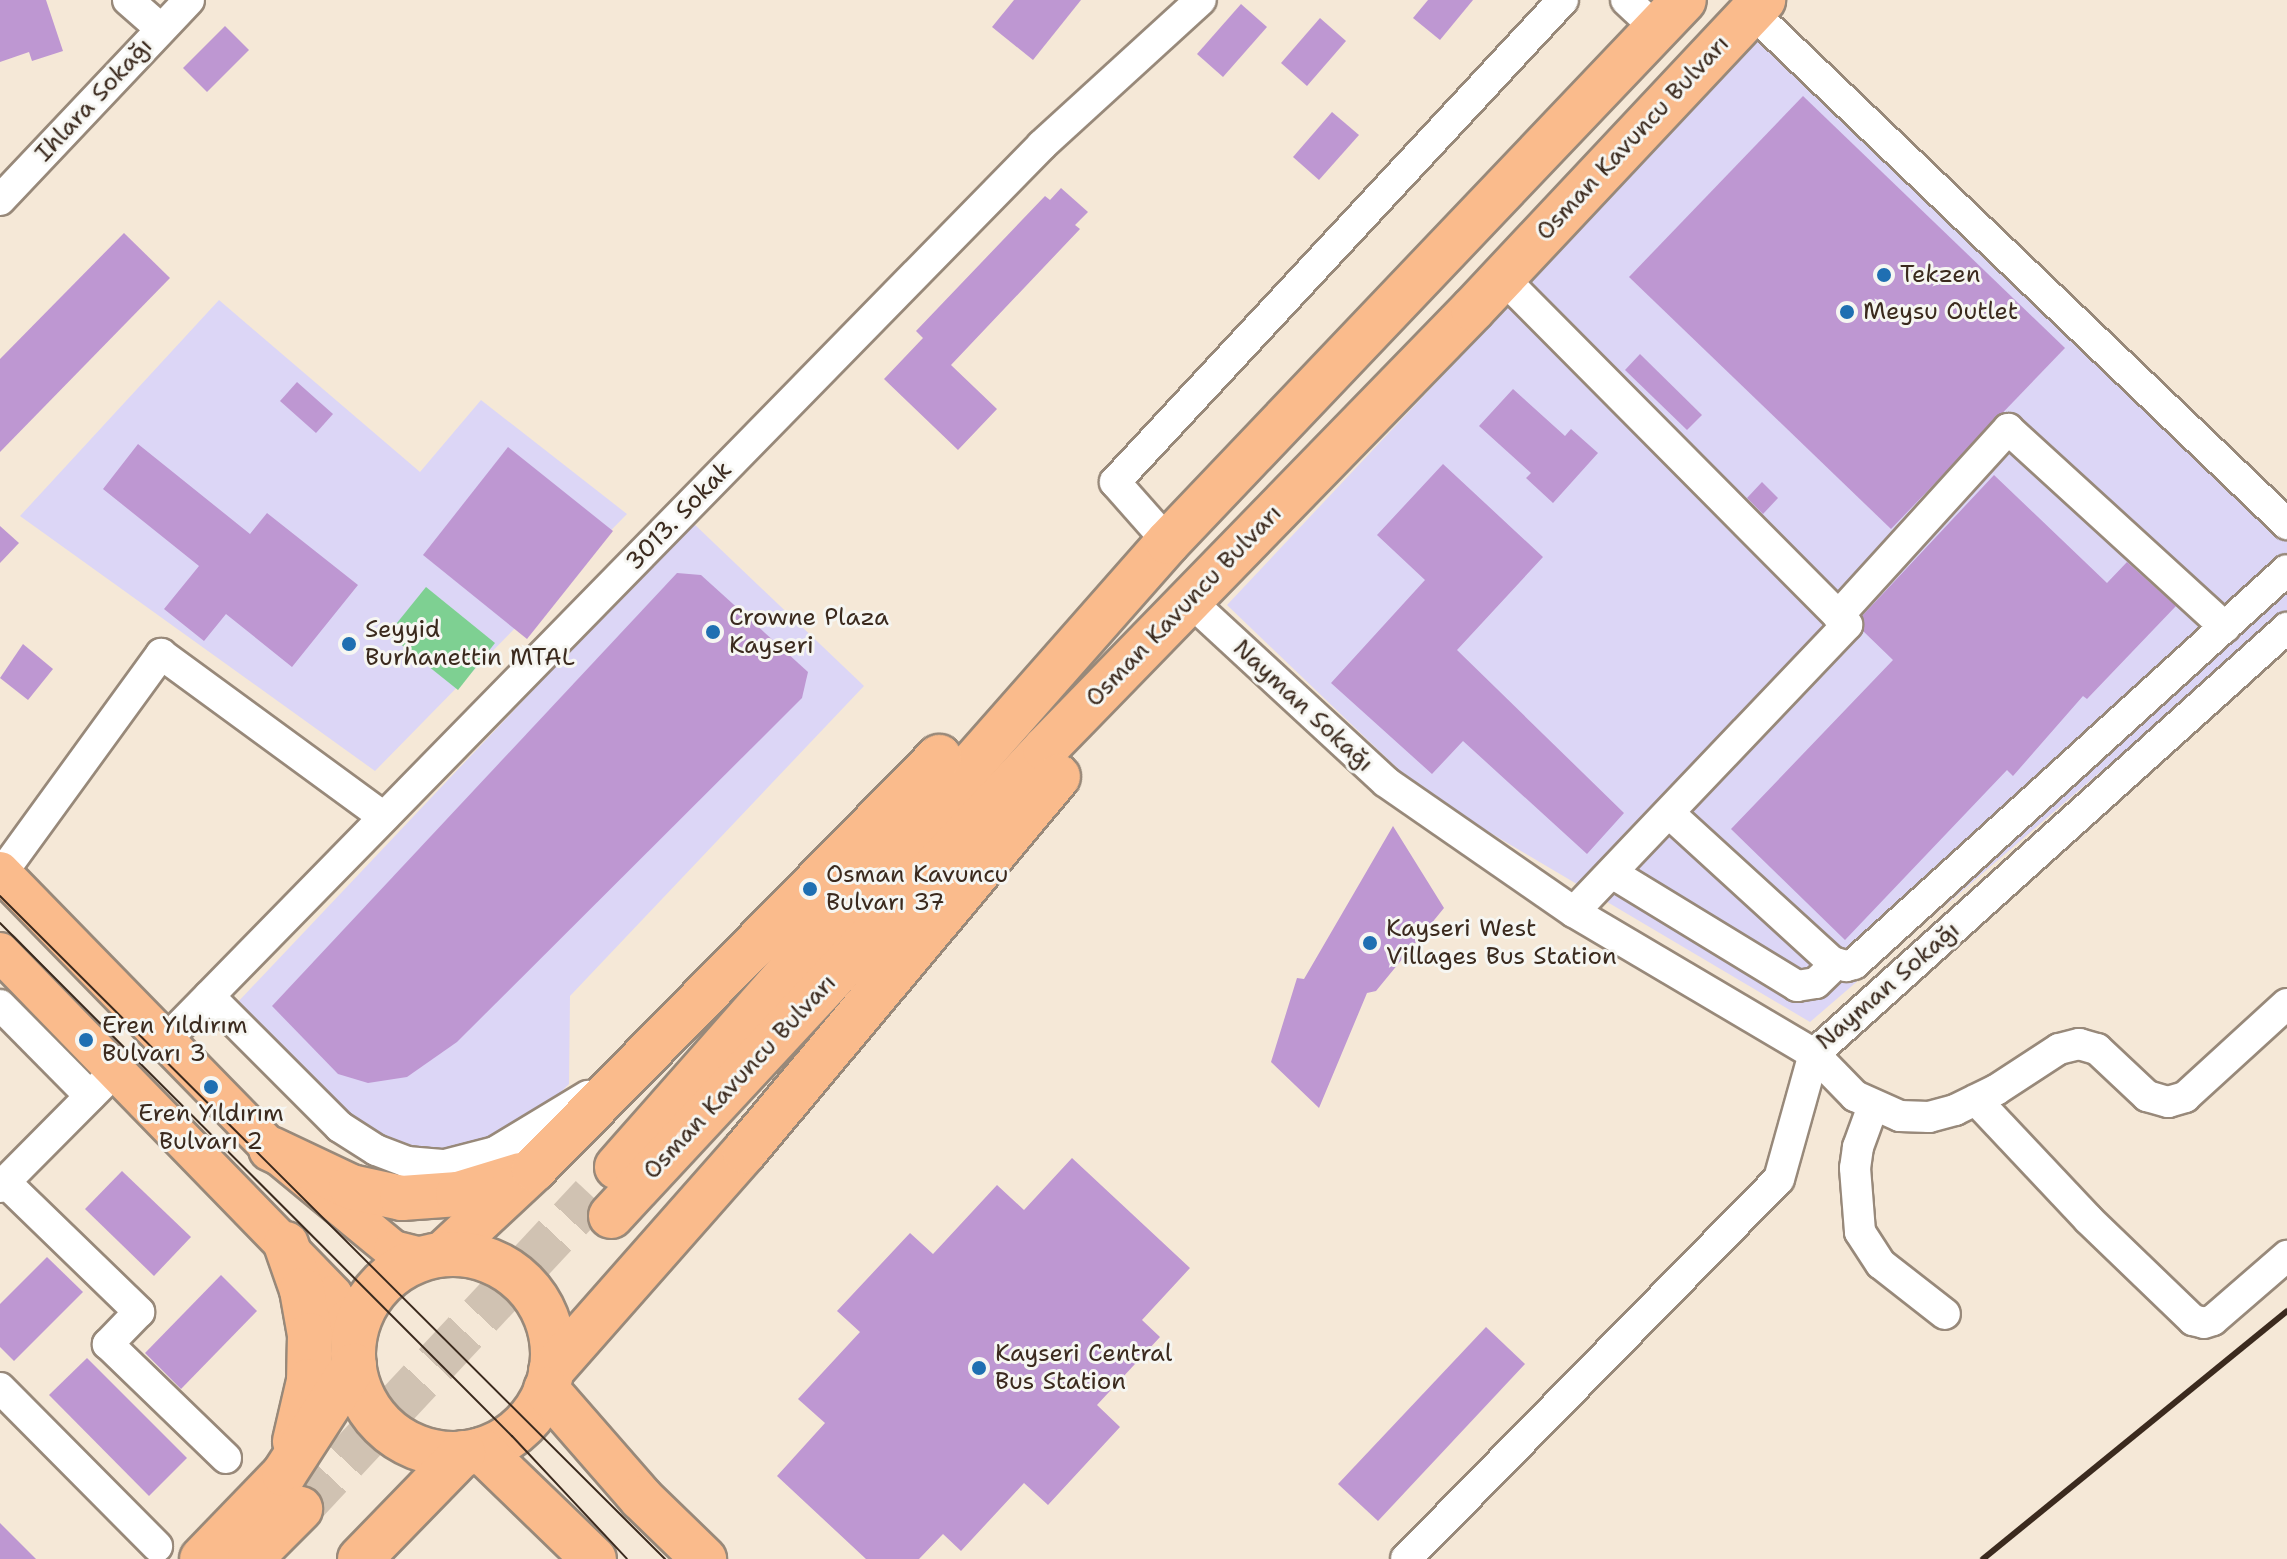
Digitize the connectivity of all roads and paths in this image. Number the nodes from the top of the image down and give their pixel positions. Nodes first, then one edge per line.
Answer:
1 (128, 0) edge
2 (189, 0) edge
3 (1201, 0) edge
4 (1563, 0) edge
5 (1757, 6) edge
6 (1656, 10) edge
7 (161, 29) junction
8 (0, 200) edge
9 (1502, 277) junction
10 (2287, 524) edge
11 (1168, 542) junction
12 (2287, 570) edge
13 (1191, 602) junction
14 (1838, 616) junction
15 (2225, 627) junction
16 (2287, 628) edge
17 (1669, 813) junction
18 (384, 817) junction
19 (1, 872) edge
20 (1612, 873) junction
21 (1574, 912) junction
22 (0, 952) edge
23 (1836, 964) junction
24 (209, 996) junction
25 (2287, 1004) edge
26 (0, 1005) edge
27 (165, 1041) junction
28 (1814, 1054) junction
29 (640, 1063) junction
30 (103, 1083) junction
31 (1976, 1100) junction
32 (1873, 1106) junction
33 (271, 1149) junction
34 (534, 1169) junction
35 (2, 1184) edge
36 (286, 1244) junction
37 (434, 1256) junction
38 (2287, 1256) edge
39 (1945, 1314) dead end
40 (354, 1360) junction
41 (549, 1380) junction
42 (6, 1406) edge
43 (472, 1452) junction
44 (226, 1458) dead end
45 (304, 1502) junction
46 (157, 1546) dead end
47 (202, 1559) edge
48 (250, 1559) edge
49 (292, 1559) edge
50 (360, 1559) edge
51 (594, 1559) edge
52 (704, 1559) edge
53 (1406, 1559) edge

1 - 7 street
2 - 7 street, Ihlara Sokağı
3 - 18 street, 3013. Sokak
4 - 11 street
5 - 9 highway, Osman Kavuncu Bulvarı
5 - 10 street
6 - 11 highway, Osman Kavuncu Bulvarı
7 - 8 street, Ihlara Sokağı
9 - 13 highway, Osman Kavuncu Bulvarı
9 - 14 street
11 - 13 highway, Osman Kavuncu Bulvarı
11 - 29 highway
12 - 15 street
13 - 21 street, Nayman Sokağı
13 - 41 highway
14 - 15 street
14 - 17 street
15 - 23 street
16 - 28 street, Nayman Sokağı
17 - 20 street
17 - 23 street
18 - 19 street
18 - 24 street, 3013. Sokak
19 - 27 main road
20 - 21 street
20 - 23 street
21 - 28 street, Nayman Sokağı
22 - 30 main road
24 - 27 street, 3013. Sokak
24 - 29 street
25 - 31 street
26 - 30 street
27 - 33 main road
28 - 32 street
28 - 53 street
29 - 34 highway
30 - 35 street
30 - 36 main road
31 - 32 street
31 - 38 street
32 - 39 street
33 - 34 highway
33 - 37 main road
34 - 37 highway
35 - 44 street
36 - 40 main road
36 - 45 highway
37 - 40 highway
37 - 41 highway
40 - 43 highway
40 - 45 highway
41 - 43 highway
41 - 52 highway
42 - 46 street
43 - 50 highway
43 - 51 highway
45 - 47 highway
45 - 48 highway
45 - 49 highway

